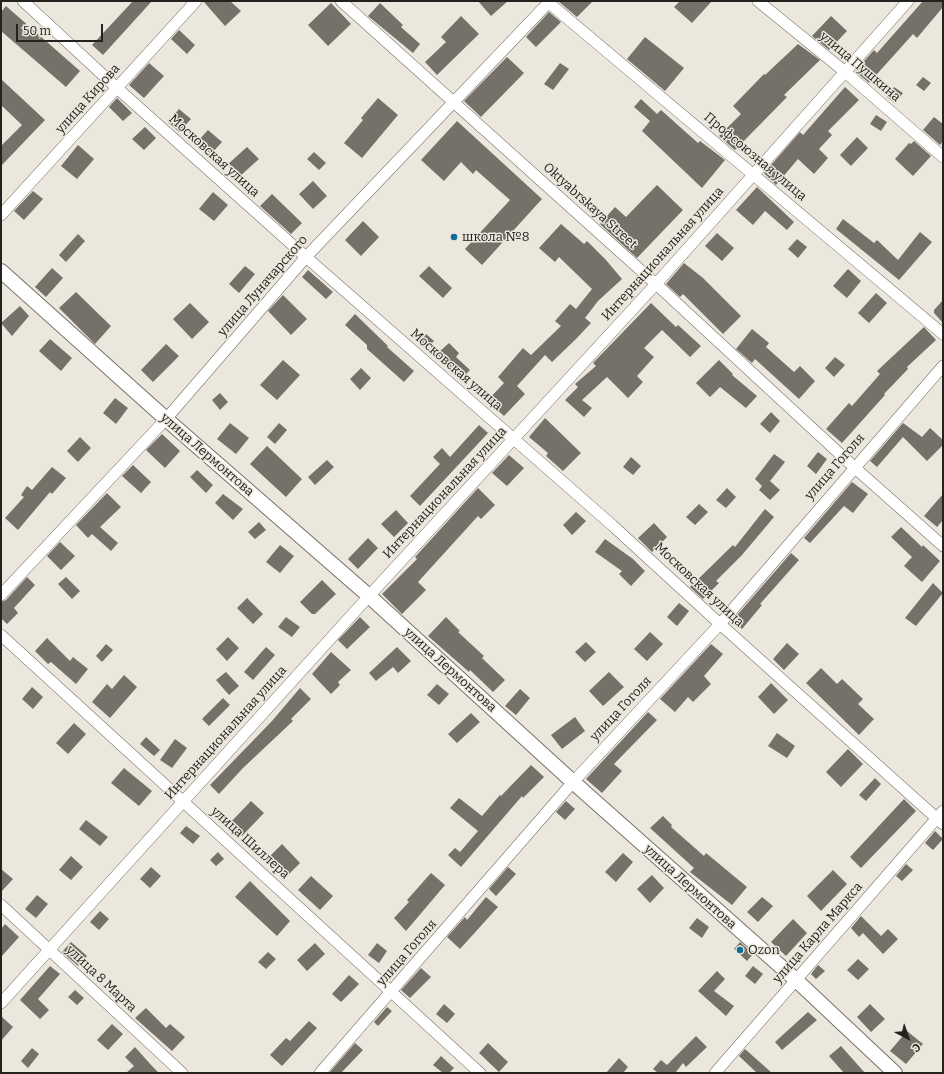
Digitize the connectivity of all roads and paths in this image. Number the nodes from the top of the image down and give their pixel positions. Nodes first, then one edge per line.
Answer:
1 (23, 1) edge
2 (196, 1) edge
3 (341, 1) edge
4 (758, 1) edge
5 (908, 1) edge
6 (550, 2) edge
7 (844, 71) junction
8 (117, 88) junction
9 (453, 102) junction
10 (943, 157) edge
11 (754, 173) junction
12 (1, 215) edge
13 (306, 257) junction
14 (1, 270) edge
15 (656, 284) junction
16 (943, 334) edge
17 (943, 366) edge
18 (166, 419) junction
19 (513, 439) junction
20 (854, 467) junction
21 (943, 546) edge
22 (1, 595) edge
23 (369, 596) junction
24 (720, 624) junction
25 (1, 635) edge
26 (573, 782) junction
27 (184, 801) junction
28 (941, 818) edge
29 (1, 905) edge
30 (50, 950) junction
31 (796, 980) junction
32 (392, 991) junction
33 (1, 1003) edge
34 (182, 1073) edge
35 (320, 1073) edge
36 (480, 1073) edge
37 (715, 1073) edge
38 (895, 1073) edge

1 - 8 street, Московская улица
2 - 8 street, улица Кирова
3 - 9 street, Oktyabrskaya Street
4 - 7 street, улица Пушкина
5 - 7 street, Интернациональная улица
6 - 9 street, улица Луначарского
6 - 11 street, Профсоюзная улица
7 - 10 street, улица Пушкина
7 - 11 street, Интернациональная улица
8 - 12 street, улица Кирова
8 - 13 street, Московская улица
9 - 13 street, улица Луначарского
9 - 15 street, Oktyabrskaya Street
11 - 15 street, Интернациональная улица
11 - 16 street, Профсоюзная улица
13 - 18 street, улица Луначарского
13 - 19 street, Московская улица
14 - 18 street, улица Лермонтова
15 - 19 street, Интернациональная улица
15 - 20 street, Oktyabrskaya Street
17 - 20 street, улица Гоголя
18 - 22 street, улица Луначарского
18 - 23 street, улица Лермонтова
19 - 23 street, Интернациональная улица
19 - 24 street, Московская улица
20 - 21 street, Oktyabrskaya Street
20 - 24 street, улица Гоголя
23 - 26 street, улица Лермонтова
23 - 27 street, Интернациональная улица
24 - 26 street, улица Гоголя
24 - 28 street, Московская улица
25 - 27 street, улица Шиллера
26 - 31 street, улица Лермонтова
26 - 32 street, улица Гоголя
27 - 30 street, Интернациональная улица
27 - 32 street, улица Шиллера
28 - 31 street, улица Карла Маркса
29 - 30 street, улица 8 Марта
30 - 33 street, Интернациональная улица
30 - 34 street, улица 8 Марта
31 - 37 street, улица Карла Маркса
31 - 38 street, улица Лермонтова
32 - 35 street, улица Гоголя
32 - 36 street, улица Шиллера

